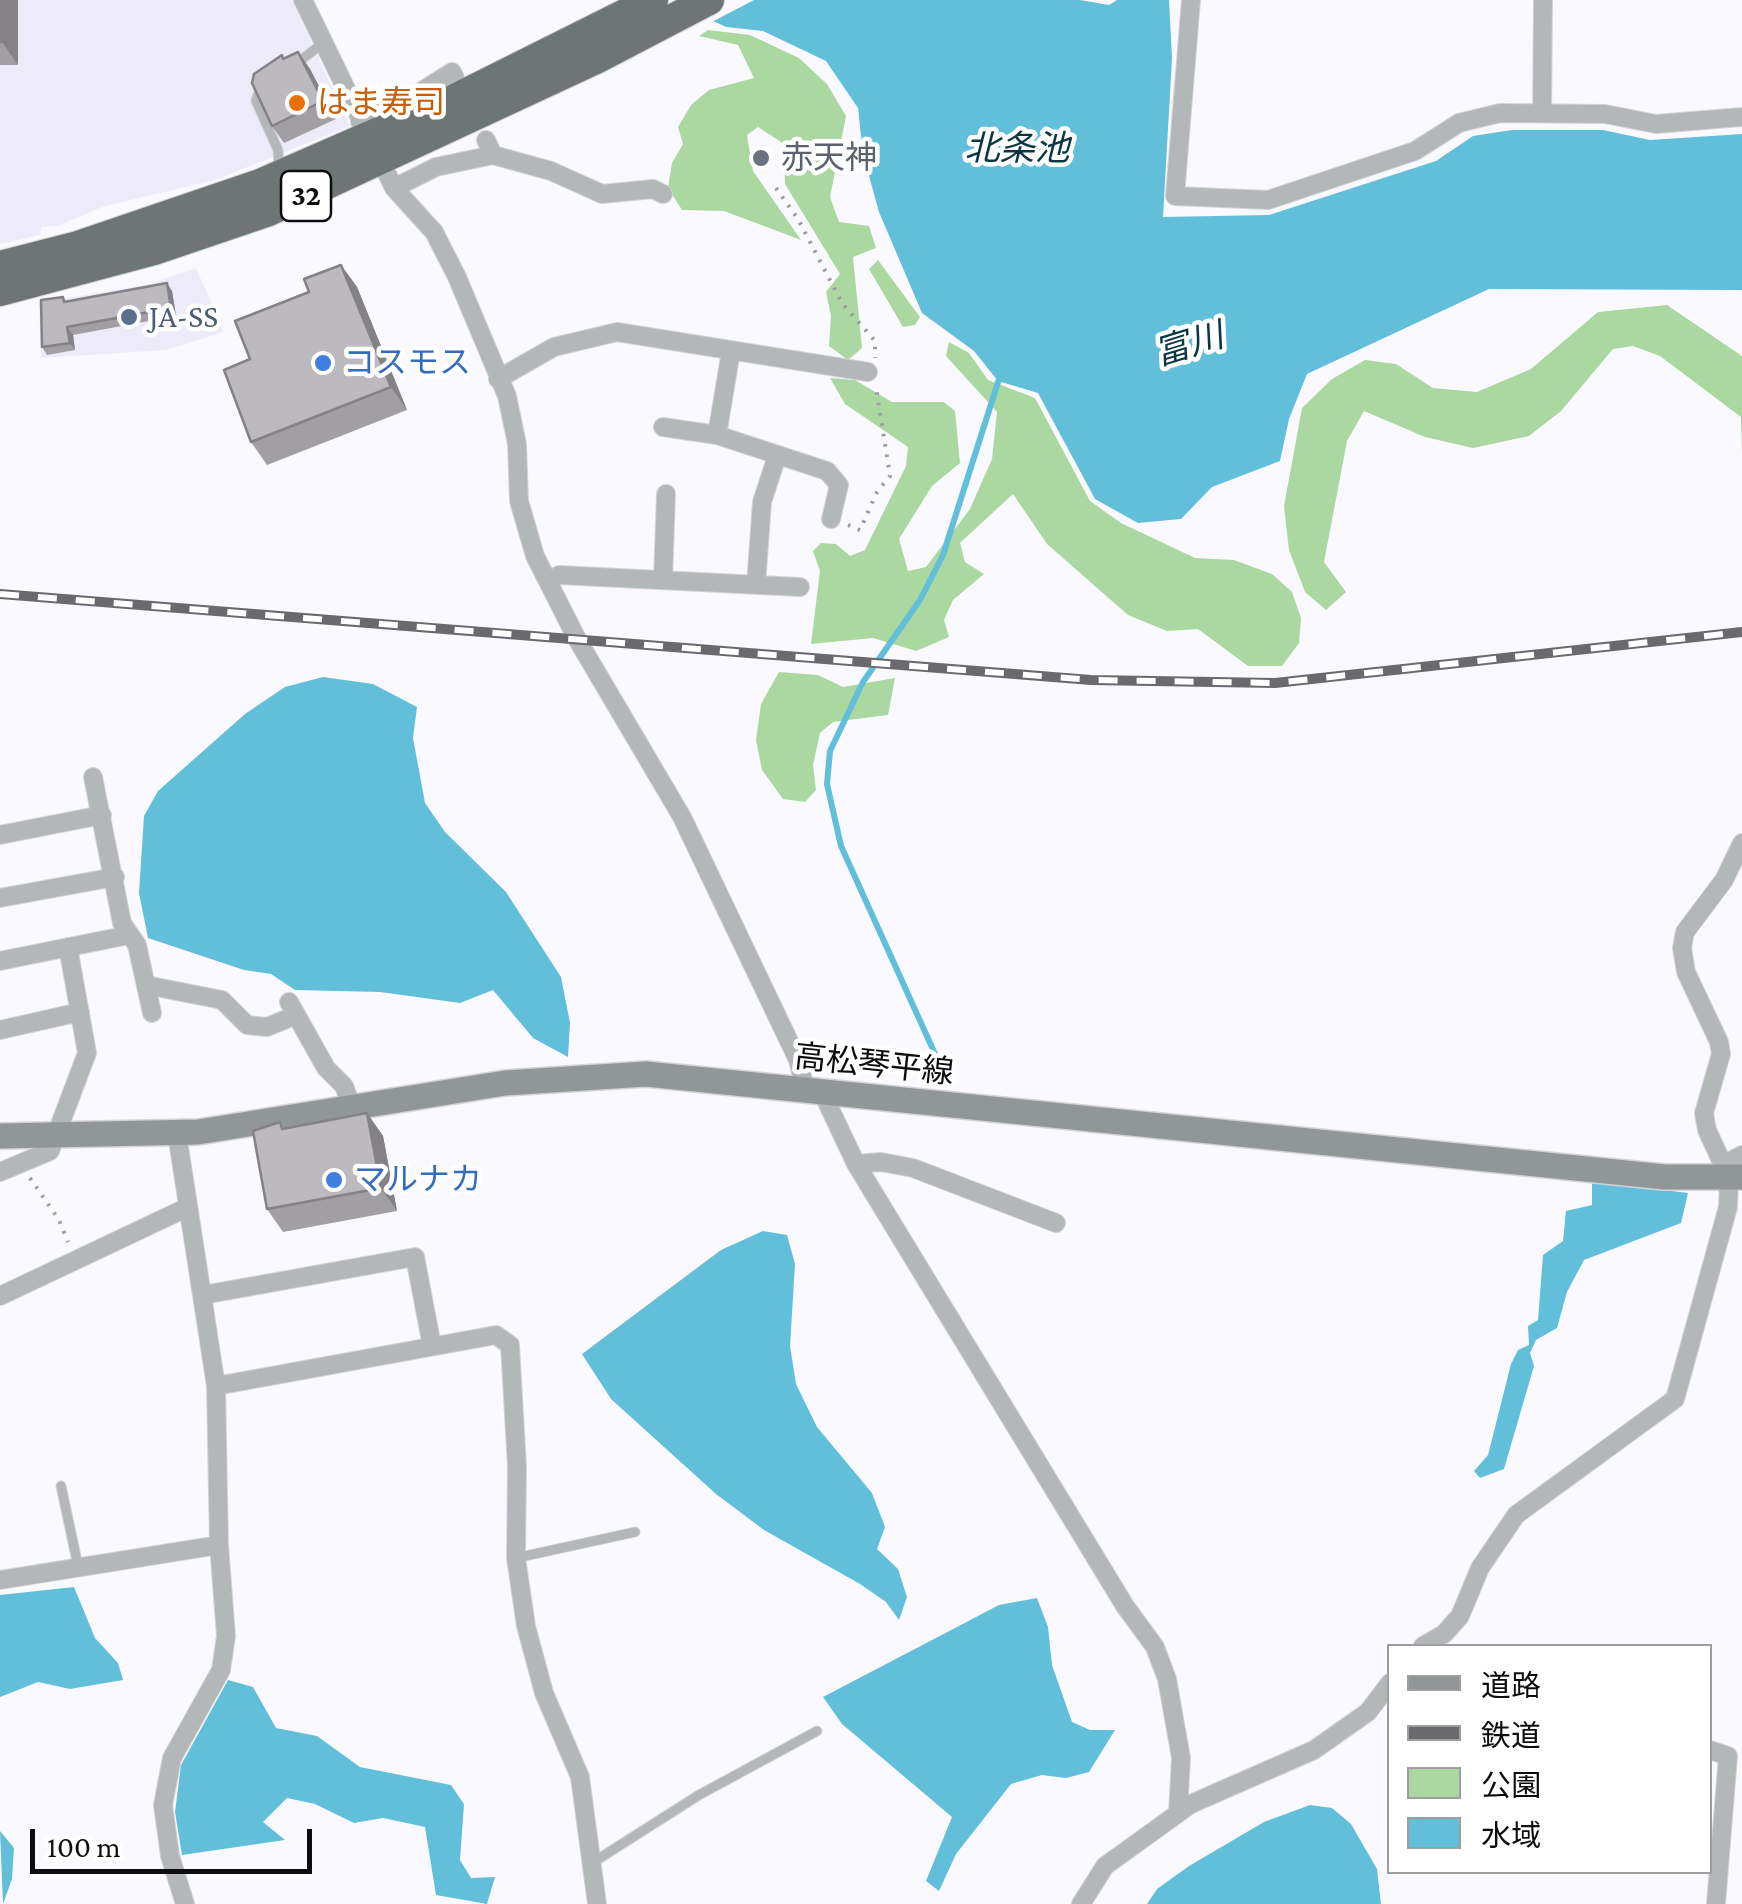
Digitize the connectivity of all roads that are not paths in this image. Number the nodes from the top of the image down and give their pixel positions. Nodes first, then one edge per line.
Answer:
1 (304, 0) edge
2 (653, 0) edge
3 (708, 0) edge
4 (1191, 0) edge
5 (1543, 0) edge
6 (324, 42) junction
7 (590, 47) junction
8 (292, 66) edge
9 (275, 76) edge
10 (455, 78) dead end
11 (1542, 114) junction
12 (1742, 117) edge
13 (376, 152) junction
14 (280, 176) junction
15 (663, 194) dead end
16 (0, 266) edge
17 (0, 291) edge
18 (732, 351) junction
19 (868, 372) dead end
20 (498, 379) junction
21 (662, 427) dead end
22 (717, 435) junction
23 (776, 456) junction
24 (666, 494) dead end
25 (830, 519) dead end
26 (560, 575) dead end
27 (663, 580) junction
28 (756, 586) junction
29 (800, 587) dead end
30 (94, 778) dead end
31 (102, 815) junction
32 (0, 835) edge
33 (1742, 843) edge
34 (115, 877) junction
35 (0, 898) edge
36 (130, 935) junction
37 (68, 948) junction
38 (0, 961) edge
39 (146, 985) junction
40 (80, 1012) junction
41 (152, 1013) dead end
42 (0, 1030) edge
43 (814, 1092) junction
44 (352, 1107) junction
45 (177, 1134) junction
46 (57, 1135) junction
47 (0, 1136) edge
48 (1742, 1155) edge
49 (856, 1164) junction
50 (0, 1172) edge
51 (1734, 1174) edge
52 (186, 1208) junction
53 (1056, 1223) dead end
54 (203, 1295) junction
55 (0, 1296) edge
56 (432, 1346) junction
57 (216, 1386) junction
58 (61, 1486) dead end
59 (635, 1532) dead end
60 (219, 1546) junction
61 (516, 1558) junction
62 (79, 1570) junction
63 (0, 1580) edge
64 (1426, 1644) edge
65 (1387, 1687) edge
66 (817, 1731) dead end
67 (1712, 1751) edge
68 (1178, 1814) junction
69 (1715, 1842) edge
70 (590, 1864) junction
71 (185, 1904) edge
72 (597, 1904) edge
73 (1080, 1904) edge
74 (1716, 1904) edge

1 - 6 street
2 - 7 highway, 32
3 - 7 highway, 32
4 - 11 street
5 - 11 street
6 - 8 lane
6 - 13 street
7 - 13 highway, 32
9 - 14 lane
10 - 13 street
11 - 12 street
13 - 14 highway, 32
13 - 15 street
13 - 17 highway, 32
13 - 20 street
14 - 16 highway, 32
18 - 19 street
18 - 20 street
18 - 22 street
20 - 43 street
21 - 22 street
22 - 23 street
23 - 25 street
23 - 28 street
24 - 27 street
26 - 27 street
27 - 28 street
28 - 29 street
30 - 31 street
31 - 32 street
31 - 34 street
33 - 51 street
34 - 35 street
34 - 36 street
36 - 37 street
36 - 39 street
37 - 38 street
37 - 40 street
39 - 41 street
39 - 44 street
40 - 42 street
40 - 46 street
43 - 44 main road, 高松琴平線
43 - 49 street
43 - 51 main road, 高松琴平線
44 - 45 main road, 高松琴平線
45 - 46 main road, 高松琴平線
45 - 52 street
46 - 47 main road, 高松琴平線
46 - 50 street
48 - 51 street
49 - 53 street
49 - 68 street
51 - 64 street
52 - 54 street
52 - 55 street
54 - 56 street
54 - 57 street
56 - 57 street
56 - 61 street
57 - 60 street
58 - 62 lane
59 - 61 lane
60 - 62 street
60 - 71 street
61 - 70 street
62 - 63 street
65 - 68 street
66 - 70 lane
67 - 69 street
68 - 73 street
69 - 74 street
70 - 72 street

